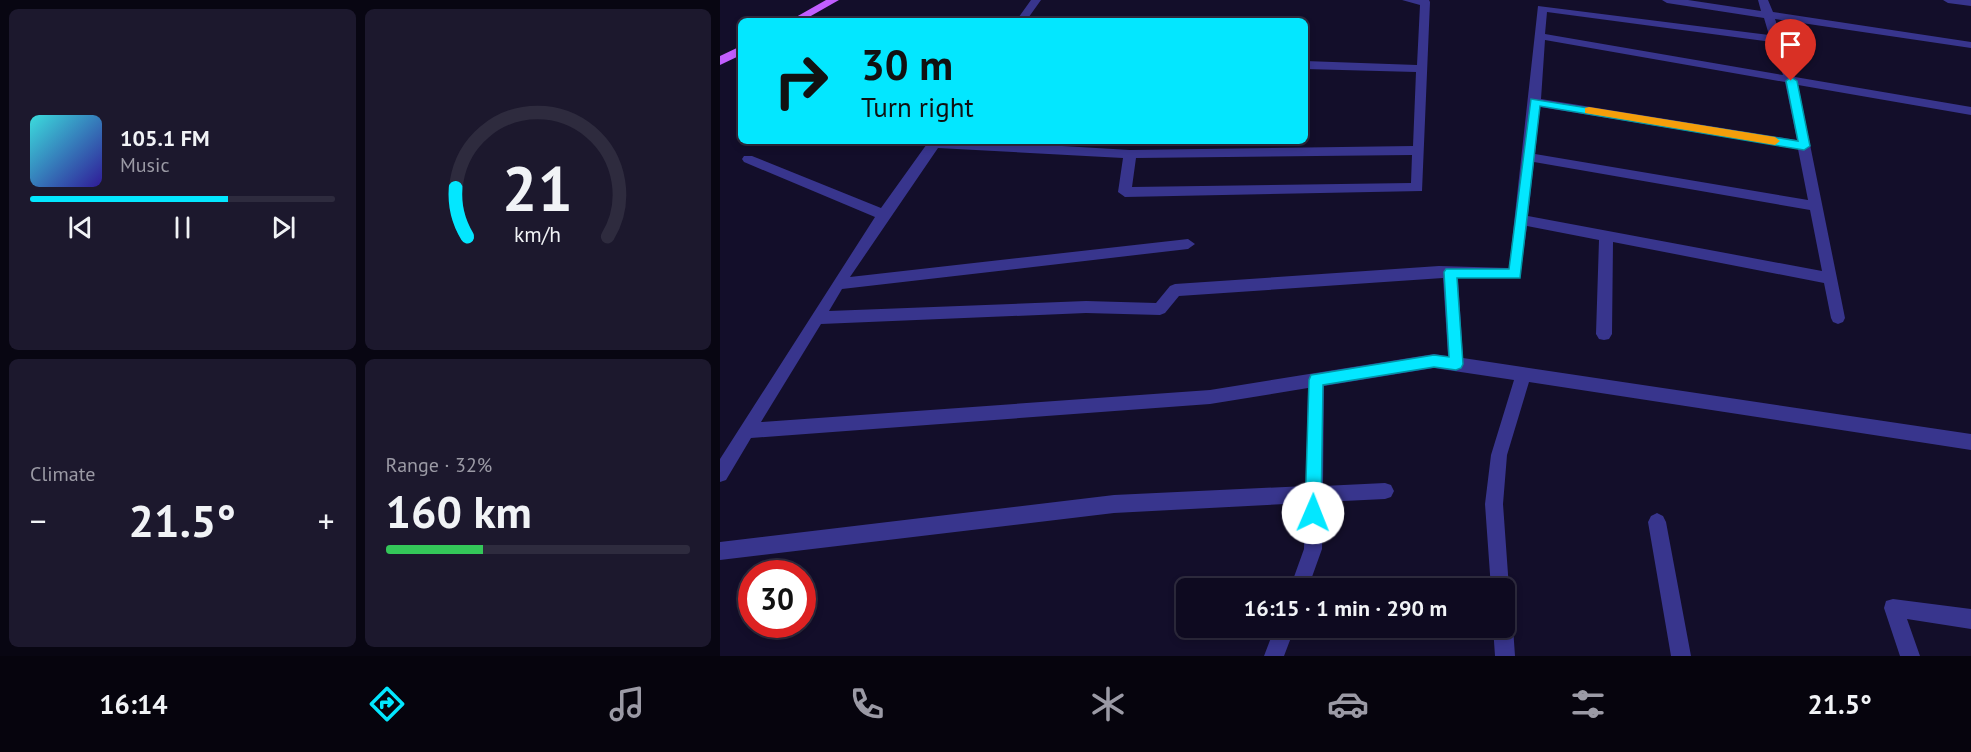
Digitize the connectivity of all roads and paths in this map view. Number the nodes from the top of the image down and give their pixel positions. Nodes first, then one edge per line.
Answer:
1 (834, 0) edge
2 (1035, 0) edge
3 (1407, 0) edge
4 (1667, 0) edge
5 (1763, 0) edge
6 (1948, 0) edge
7 (1690, 2) edge
8 (1971, 3) edge
9 (1768, 14) junction
10 (800, 18) edge
11 (1023, 18) edge
12 (1540, 36) junction
13 (1777, 39) junction
14 (1971, 45) edge
15 (738, 52) edge
16 (720, 61) edge
17 (1308, 65) edge
18 (1422, 69) junction
19 (1791, 81) junction
20 (1535, 102) junction
21 (1971, 111) edge
22 (935, 144) edge
23 (968, 144) edge
24 (1804, 146) junction
25 (1419, 150) junction
26 (1130, 154) junction
27 (1529, 157) junction
28 (748, 159) dead end
29 (1816, 206) junction
30 (884, 215) junction
31 (1522, 220) junction
32 (1606, 236) junction
33 (1188, 244) dead end
34 (1450, 272) junction
35 (1830, 278) junction
36 (838, 284) junction
37 (817, 318) junction
38 (1838, 318) dead end
39 (1604, 334) dead end
40 (1456, 364) junction
41 (1523, 374) junction
42 (1316, 380) junction
43 (746, 431) junction
44 (1971, 442) edge
45 (720, 474) edge
46 (1385, 492) dead end
47 (1314, 494) junction
48 (1658, 522) dead end
49 (720, 551) edge
50 (1303, 578) edge
51 (1499, 578) edge
52 (1971, 619) edge
53 (1281, 638) edge
54 (1504, 638) edge
55 (1274, 656) edge
56 (1505, 656) edge
57 (1681, 656) edge
58 (1910, 656) edge

1 - 10 main road
2 - 11 street
3 - 18 street
4 - 7 street
5 - 9 street
6 - 8 street
7 - 9 street
9 - 13 street
9 - 14 street
12 - 13 street
12 - 19 street
12 - 20 street
13 - 19 street
15 - 16 main road
17 - 18 street
18 - 25 street
19 - 21 street
19 - 24 street
20 - 24 street
20 - 27 street
22 - 30 street
23 - 26 street
24 - 29 street
25 - 26 street
25 - 26 street
27 - 29 street
27 - 31 street
28 - 30 street
29 - 35 street
30 - 36 street
31 - 32 street
31 - 34 street
32 - 35 street
32 - 39 street
33 - 36 street
34 - 37 street
34 - 40 street
35 - 38 street
36 - 37 street
37 - 43 street
40 - 41 street
40 - 42 street
41 - 44 street
41 - 51 street
42 - 43 street
42 - 47 street
43 - 45 street
46 - 47 street
47 - 49 street
47 - 50 street
48 - 57 street
52 - 58 street
53 - 55 street
54 - 56 street

